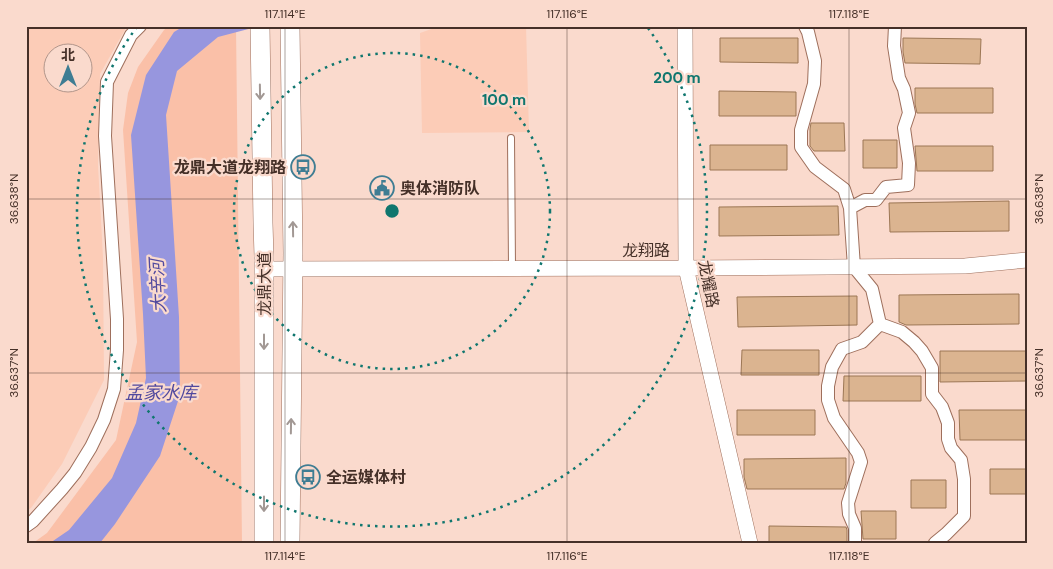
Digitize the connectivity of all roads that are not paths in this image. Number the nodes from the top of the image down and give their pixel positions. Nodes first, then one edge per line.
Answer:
1 (140, 26) edge
2 (290, 26) edge
3 (685, 26) edge
4 (805, 26) edge
5 (895, 26) edge
6 (260, 35) edge
7 (511, 138) dead end
8 (850, 208) junction
9 (1027, 260) edge
10 (854, 267) junction
11 (264, 268) junction
12 (293, 268) junction
13 (512, 268) junction
14 (686, 268) junction
15 (880, 324) junction
16 (26, 526) edge
17 (264, 543) edge
18 (290, 543) edge
19 (750, 543) edge
20 (855, 543) edge
21 (935, 543) edge

1 - 16 street
12 -> 2 main road, 龙鼎大道
3 - 14 street, 龙耀路
4 - 8 street
5 - 8 street
6 -> 11 main road, 龙鼎大道
7 - 13 lane
8 - 10 street
9 - 10 street, 龙翔路
10 - 14 street, 龙翔路
10 - 15 street
11 - 12 street, 龙翔路
11 -> 17 main road, 龙鼎大道
12 - 13 street, 龙翔路
18 -> 12 main road, 龙鼎大道
13 - 14 street, 龙翔路
14 - 19 street, 龙耀路
15 - 20 street
15 - 21 street

